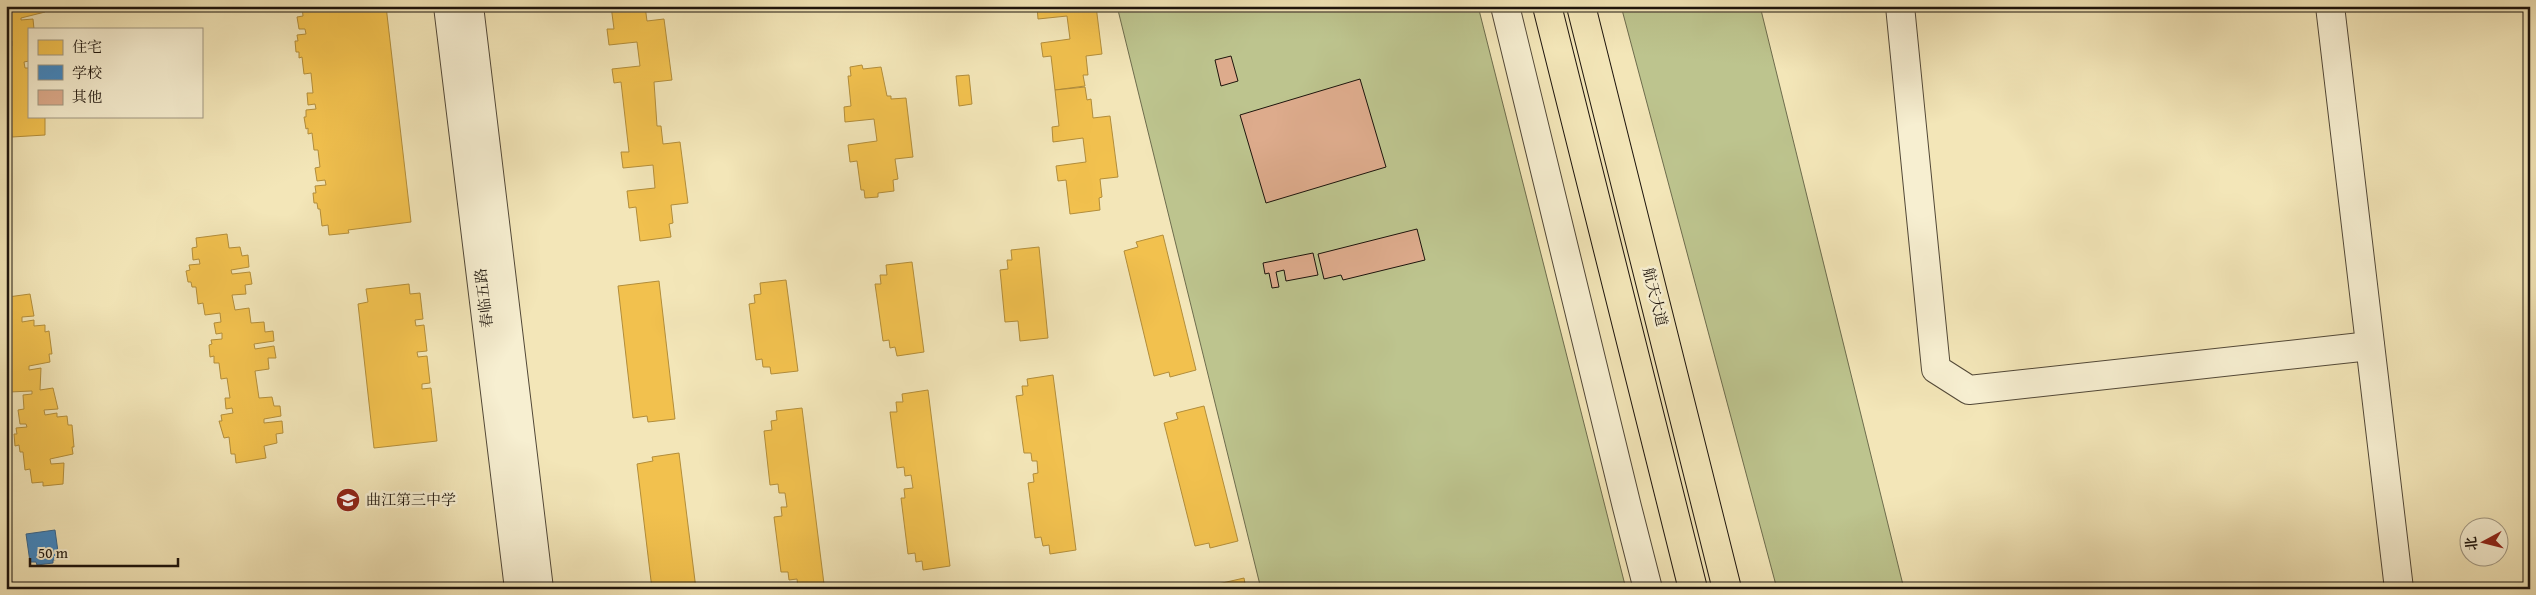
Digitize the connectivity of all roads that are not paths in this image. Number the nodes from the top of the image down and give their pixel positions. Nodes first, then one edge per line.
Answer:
1 (448, 6) edge
2 (469, 6) edge
3 (1505, 6) edge
4 (1547, 6) edge
5 (1581, 6) edge
6 (1900, 6) edge
7 (2330, 6) edge
8 (2370, 346) junction
9 (519, 589) edge
10 (539, 589) edge
11 (1648, 589) edge
12 (1693, 589) edge
13 (1728, 589) edge
14 (2399, 589) edge

1 - 9 street, 春临五路
2 - 10 street, 春临五路
3 - 11 street
4 - 12 main road
5 - 13 main road, 航天大道
6 - 8 street
7 - 8 street
8 - 14 street

